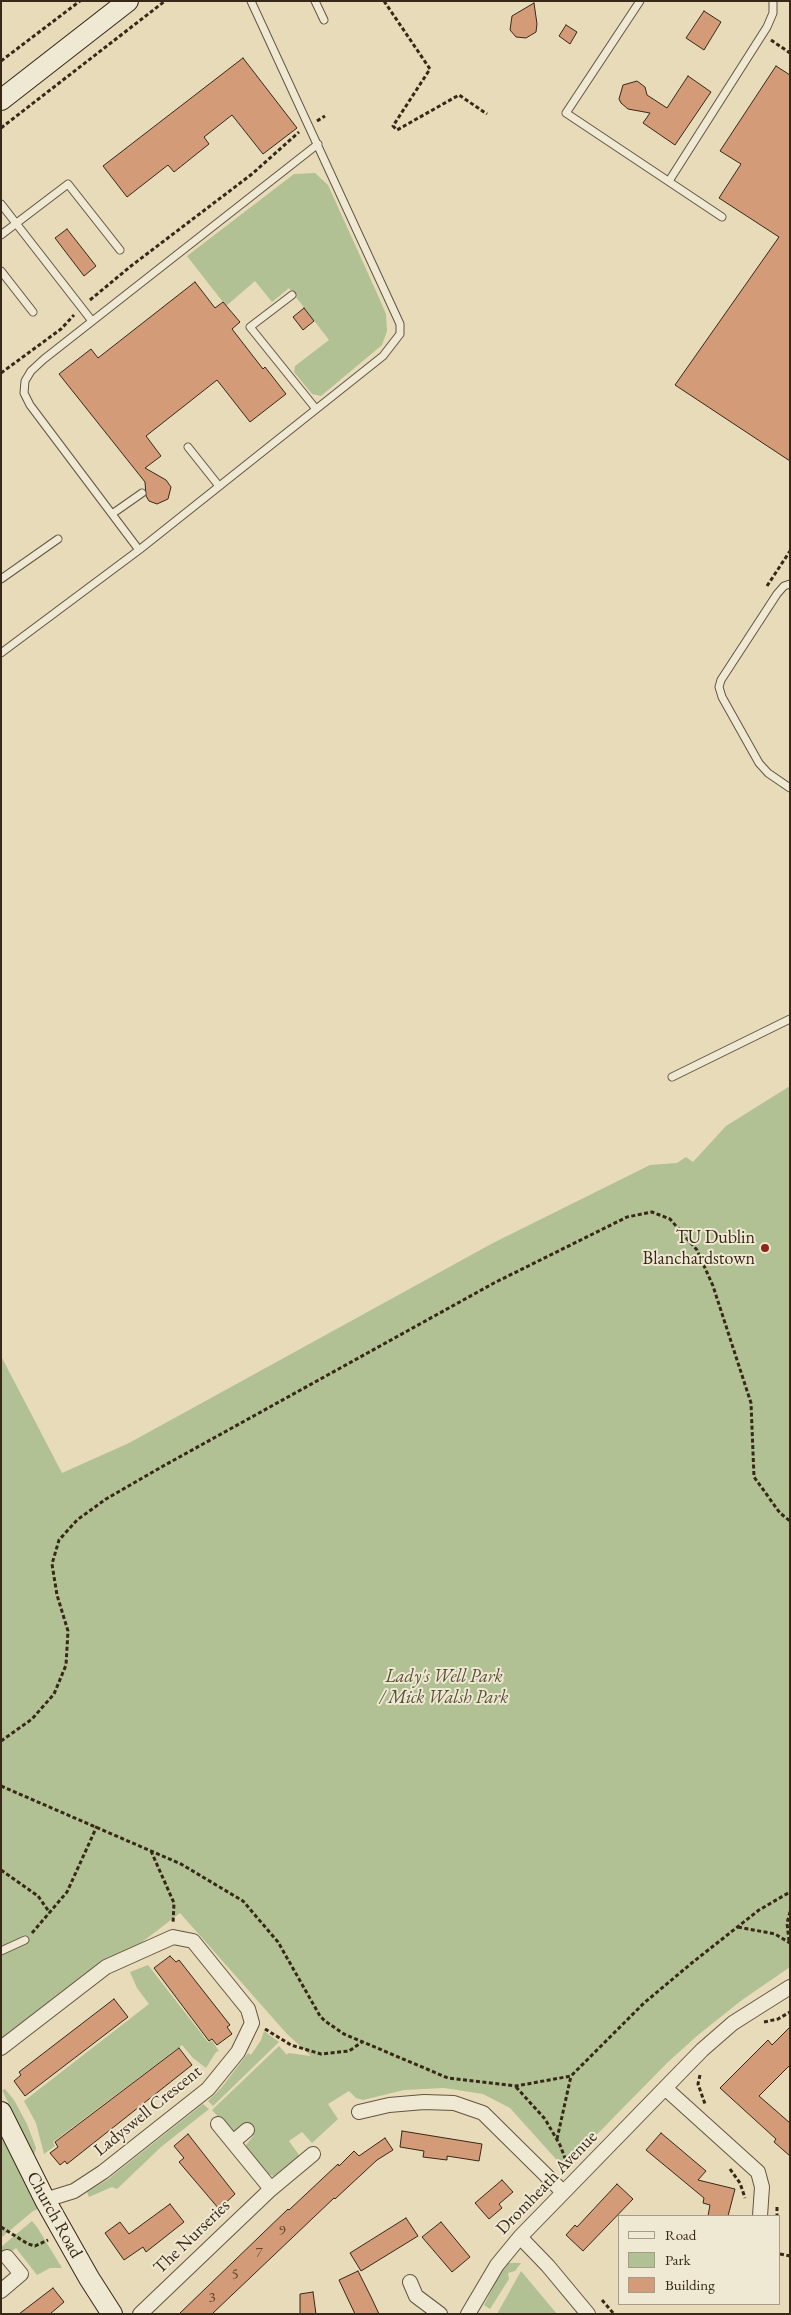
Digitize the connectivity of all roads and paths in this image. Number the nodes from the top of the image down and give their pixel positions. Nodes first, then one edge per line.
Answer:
1 (80, 1) edge
2 (128, 1) edge
3 (166, 1) edge
4 (251, 1) edge
5 (315, 1) edge
6 (384, 1) edge
7 (640, 1) edge
8 (773, 1) edge
9 (324, 20) dead end
10 (762, 34) junction
11 (790, 53) edge
12 (1, 62) edge
13 (1, 100) edge
14 (487, 114) dead end
15 (325, 116) dead end
16 (309, 126) junction
17 (1, 128) edge
18 (318, 144) junction
19 (669, 181) junction
20 (1, 204) edge
21 (722, 217) dead end
22 (16, 223) junction
23 (1, 235) edge
24 (120, 250) dead end
25 (1, 271) edge
26 (292, 294) dead end
27 (82, 307) junction
28 (33, 312) dead end
29 (92, 320) junction
30 (1, 372) edge
31 (316, 409) junction
32 (188, 447) dead end
33 (220, 486) junction
34 (142, 493) dead end
35 (112, 514) junction
36 (58, 539) dead end
37 (139, 550) junction
38 (1, 579) edge
39 (790, 584) edge
40 (1, 653) edge
41 (790, 788) edge
42 (790, 1019) edge
43 (672, 1076) dead end
44 (790, 1522) edge
45 (1, 1741) edge
46 (1, 1786) edge
47 (97, 1826) junction
48 (150, 1850) junction
49 (1, 1870) edge
50 (790, 1892) edge
51 (790, 1912) edge
52 (50, 1913) junction
53 (738, 1927) junction
54 (173, 1937) junction
55 (25, 1940) joint
56 (790, 1942) edge
57 (1, 1951) edge
58 (790, 1987) edge
59 (790, 2012) edge
60 (755, 2024) dead end
61 (262, 2027) dead end
62 (362, 2042) junction
63 (1, 2048) edge
64 (702, 2072) dead end
65 (571, 2076) junction
66 (516, 2086) junction
67 (665, 2088) junction
68 (708, 2108) dead end
69 (1, 2112) edge
70 (359, 2112) dead end
71 (218, 2124) dead end
72 (247, 2130) dead end
73 (557, 2139) junction
74 (233, 2142) junction
75 (313, 2154) dead end
76 (574, 2161) dead end
77 (723, 2162) dead end
78 (271, 2189) junction
79 (562, 2192) junction
80 (45, 2200) junction
81 (774, 2201) dead end
82 (746, 2204) dead end
83 (760, 2215) edge
84 (777, 2215) edge
85 (1, 2227) edge
86 (520, 2237) junction
87 (51, 2238) dead end
88 (7, 2257) dead end
89 (410, 2282) dead end
90 (1, 2290) edge
91 (602, 2300) dead end
92 (112, 2314) edge
93 (140, 2314) edge
94 (440, 2314) edge
95 (468, 2314) edge
96 (588, 2314) edge
97 (614, 2314) edge

1 - 12 path
2 - 13 street
3 - 17 path
4 - 16 lane
5 - 9 lane
6 - 14 path
7 - 19 lane
8 - 10 lane
10 - 11 path
10 - 19 lane
15 - 16 path
16 - 18 lane
16 - 27 path
18 - 29 lane
18 - 31 lane
19 - 21 lane
20 - 22 lane
22 - 23 lane
22 - 24 lane
22 - 27 lane
25 - 28 lane
26 - 31 lane
27 - 29 lane
27 - 30 path
29 - 35 lane
31 - 33 lane
32 - 33 lane
33 - 37 lane
34 - 35 lane
35 - 37 lane
36 - 38 lane
37 - 40 lane
39 - 41 lane
42 - 43 lane
44 - 45 path
46 - 47 path
47 - 48 path
47 - 52 path
48 - 54 path
48 - 62 path
49 - 52 path
50 - 53 path
51 - 56 path
52 - 55 path
53 - 56 path
53 - 65 path
54 - 63 street
54 - 80 street, Ladyswell Crescent
55 - 57 lane
58 - 67 street, Dromheath Avenue
59 - 60 path
61 - 62 path
62 - 66 path
64 - 68 path
65 - 66 path
65 - 73 path
66 - 73 path
67 - 79 street, Dromheath Avenue
67 - 83 street
69 - 80 street, Church Road
70 - 79 street
71 - 74 street
72 - 74 street
73 - 76 path
74 - 78 street
75 - 78 street, The Nurseries
77 - 82 path
78 - 93 street, The Nurseries
79 - 86 street, Dromheath Avenue
80 - 92 street, Church Road
81 - 84 path
85 - 87 path
86 - 95 street, Dromheath Avenue
86 - 96 street
88 - 90 street
89 - 94 street
91 - 97 path

